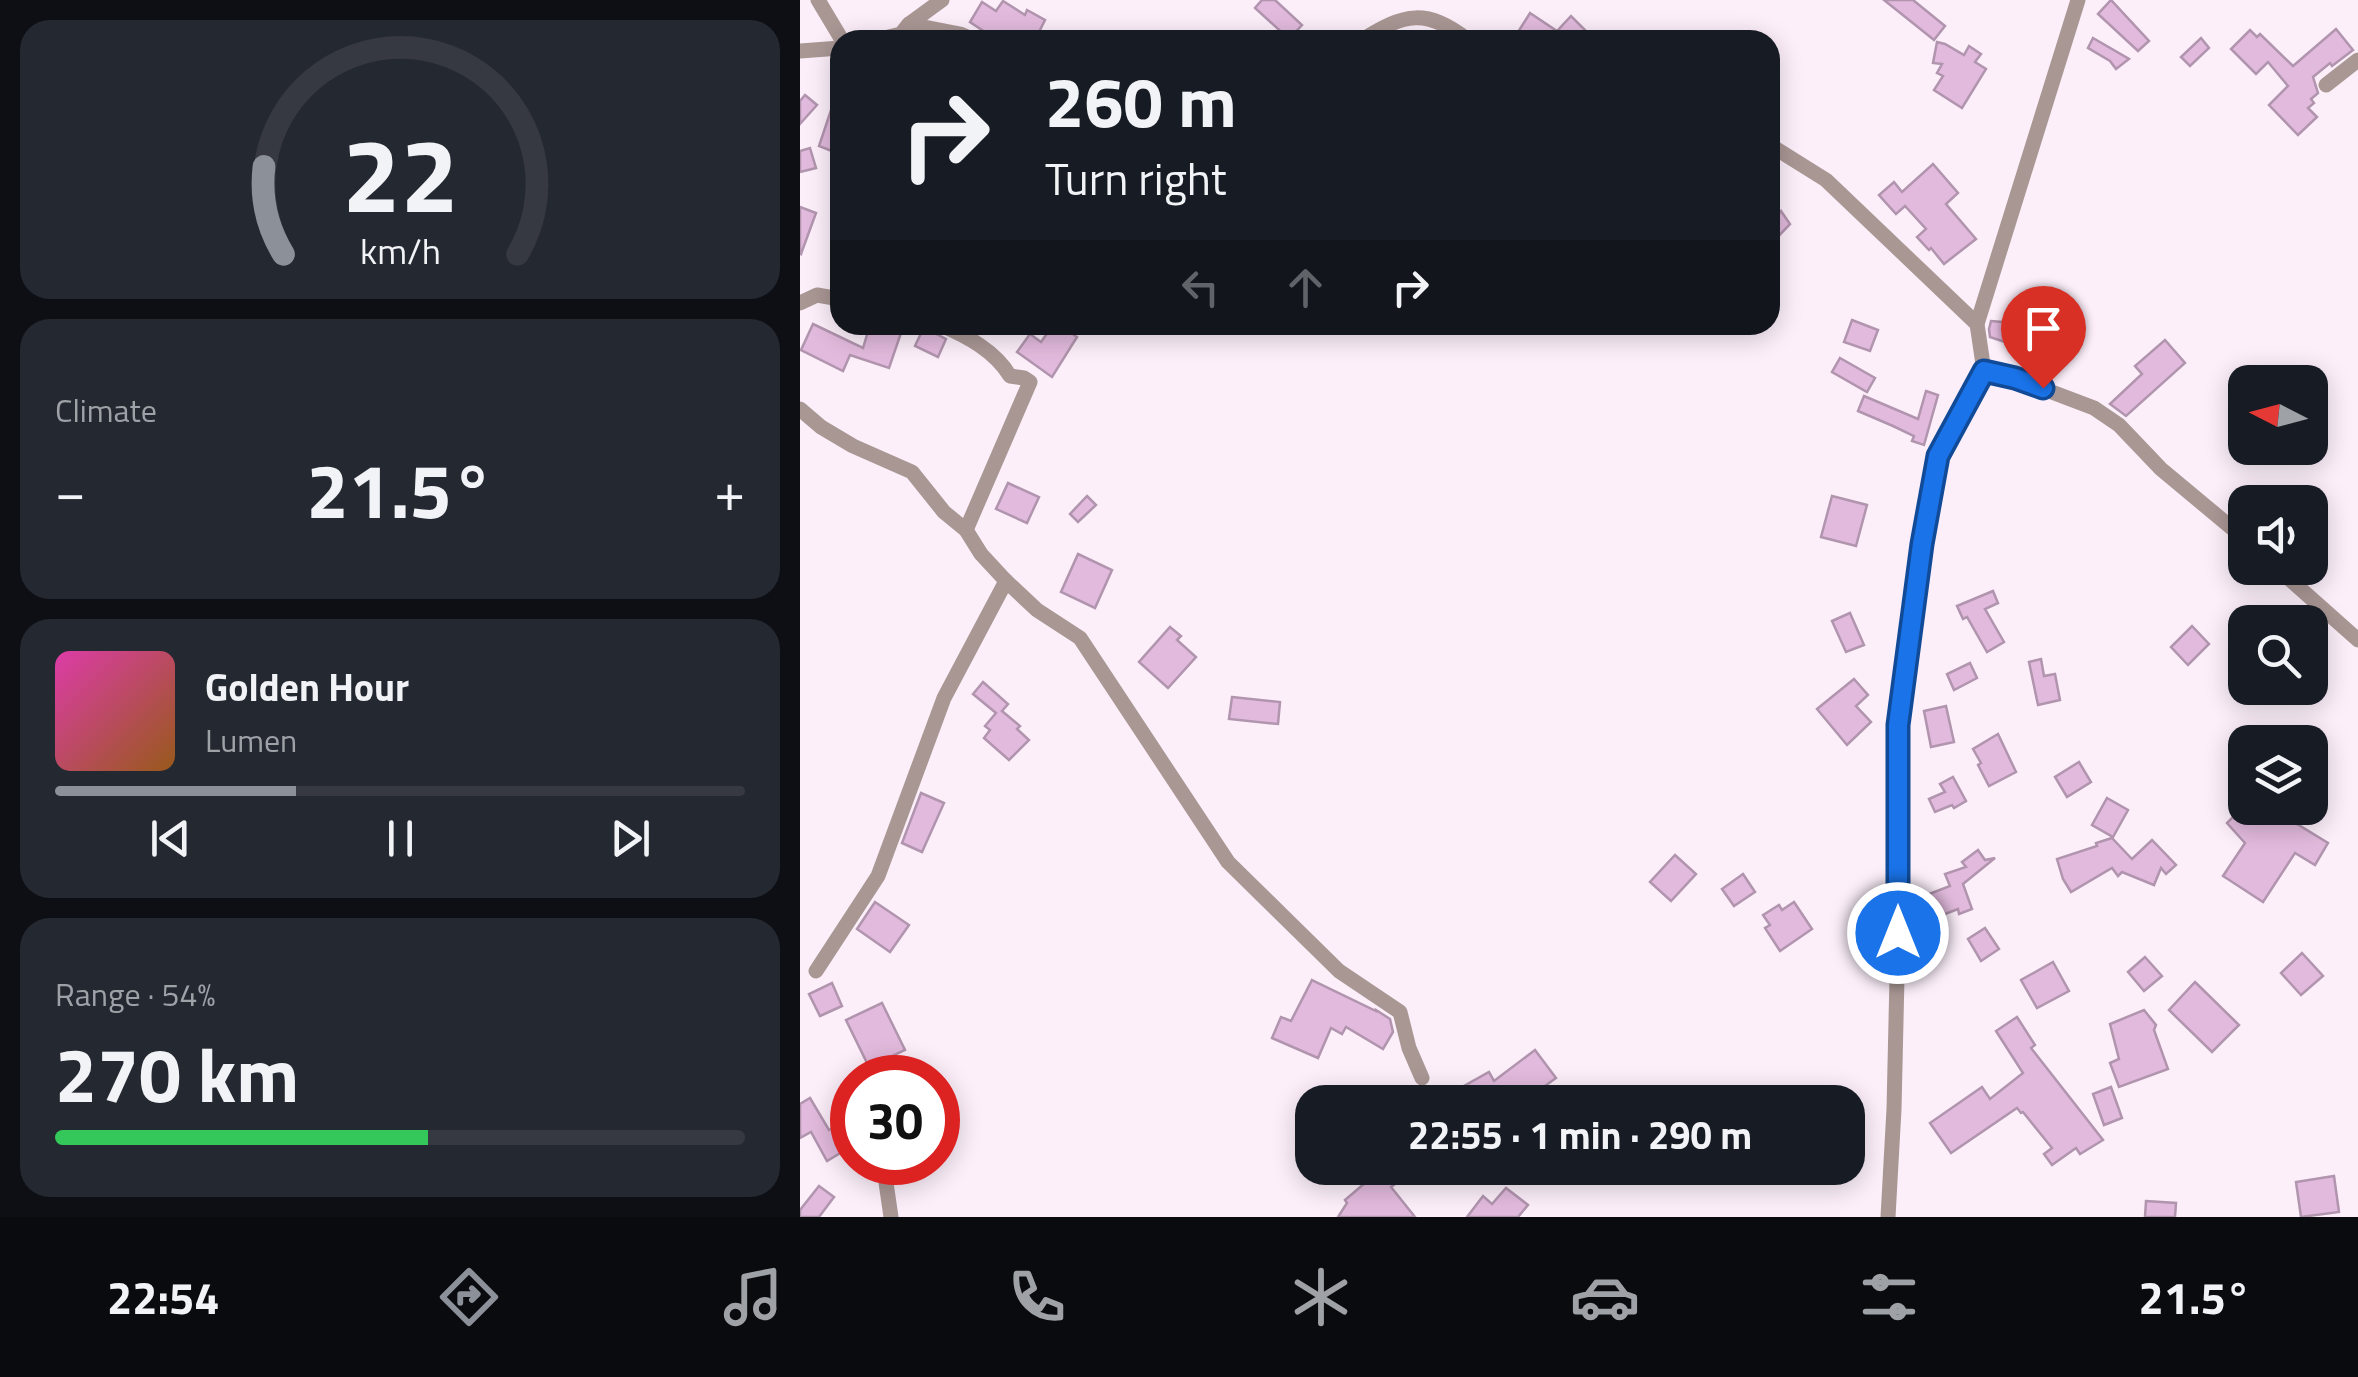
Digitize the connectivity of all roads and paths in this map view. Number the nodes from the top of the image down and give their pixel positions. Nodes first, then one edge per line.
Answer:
1 (818, 0) edge
2 (942, 0) edge
3 (2078, 0) edge
4 (909, 24) junction
5 (836, 30) edge
6 (905, 30) edge
7 (940, 30) edge
8 (1378, 30) edge
9 (1454, 30) edge
10 (830, 49) edge
11 (800, 51) edge
12 (2358, 60) edge
13 (2326, 85) dead end
14 (1780, 151) edge
15 (830, 297) edge
16 (800, 304) edge
17 (1977, 324) junction
18 (966, 335) edge
19 (1984, 371) junction
20 (800, 409) edge
21 (2228, 524) edge
22 (966, 530) junction
23 (1006, 581) junction
24 (2296, 585) edge
25 (2358, 640) edge
26 (816, 971) dead end
27 (1422, 1078) dead end
28 (886, 1185) edge
29 (891, 1217) edge
30 (1888, 1217) edge

1 - 5 street
2 - 4 street
3 - 17 street
4 - 6 street
4 - 7 street
8 - 9 street
10 - 11 street
12 - 13 street
14 - 17 street
15 - 16 street
17 - 19 street
18 - 22 street
19 - 21 street
19 - 30 street
20 - 22 street
22 - 23 street
23 - 26 street
23 - 27 street
24 - 25 street
28 - 29 street

